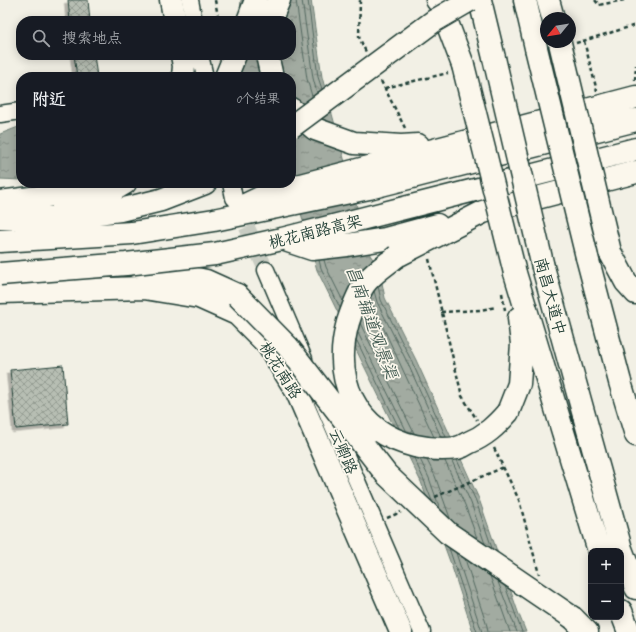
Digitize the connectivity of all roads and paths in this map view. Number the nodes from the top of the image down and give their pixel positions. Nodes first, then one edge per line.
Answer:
1 (171, 0) edge
2 (190, 0) edge
3 (215, 0) edge
4 (256, 0) edge
5 (278, 0) edge
6 (437, 0) edge
7 (448, 0) edge
8 (470, 0) edge
9 (480, 0) edge
10 (525, 0) edge
11 (548, 0) edge
12 (595, 0) edge
13 (624, 0) edge
14 (551, 12) edge
15 (174, 16) edge
16 (193, 16) edge
17 (218, 16) edge
18 (250, 16) edge
19 (272, 16) edge
20 (584, 42) dead end
21 (561, 48) edge
22 (233, 60) edge
23 (268, 60) edge
24 (463, 65) junction
25 (636, 65) edge
26 (228, 72) edge
27 (271, 72) edge
28 (635, 91) edge
29 (598, 94) dead end
30 (16, 112) edge
31 (296, 113) edge
32 (0, 114) edge
33 (296, 123) edge
34 (628, 123) edge
35 (502, 133) junction
36 (630, 151) edge
37 (636, 172) edge
38 (78, 188) edge
39 (117, 188) edge
40 (192, 188) edge
41 (271, 201) junction
42 (0, 202) edge
43 (0, 217) edge
44 (282, 239) junction
45 (0, 241) edge
46 (391, 248) junction
47 (126, 264) junction
48 (266, 270) tunnel mouth
49 (515, 273) junction
50 (0, 274) edge
51 (0, 292) edge
52 (636, 293) edge
53 (496, 307) dead end
54 (441, 312) dead end
55 (636, 435) edge
56 (504, 467) dead end
57 (431, 499) dead end
58 (404, 511) dead end
59 (385, 519) dead end
60 (598, 548) edge
61 (636, 588) edge
62 (624, 619) edge
63 (580, 625) edge
64 (401, 632) edge
65 (422, 632) edge
66 (629, 632) edge

1 - 15 main road
2 - 16 street
3 - 17 path
4 - 18 main road
5 - 19 main road
6 - 24 main road
7 - 24 main road
8 - 33 main road, bridge
9 - 61 main road, 南昌大道中, bridge
10 - 55 main road, bridge
11 - 14 main road
12 - 13 path
20 - 29 path
21 - 52 main road, bridge
22 - 26 main road
23 - 27 main road
24 - 49 main road, bridge
25 - 28 path
28 - 35 main road
30 - 32 street
31 - 35 main road
34 - 41 main road, 桃花南路高架
35 - 41 main road
36 - 44 main road, 桃花南路高架
37 - 46 main road
38 - 42 main road
39 - 43 main road
40 - 43 main road
41 - 45 main road, 桃花南路高架
44 - 46 main road
44 - 47 main road, 桃花南路高架, bridge
46 - 49 main road, bridge
47 - 50 main road, 桃花南路高架, bridge
47 - 63 main road, bridge
48 - 65 street, 云卿路
49 - 60 main road
51 - 64 main road, 桃花南路
53 - 54 path
56 - 57 path
58 - 59 path
62 - 66 main road

